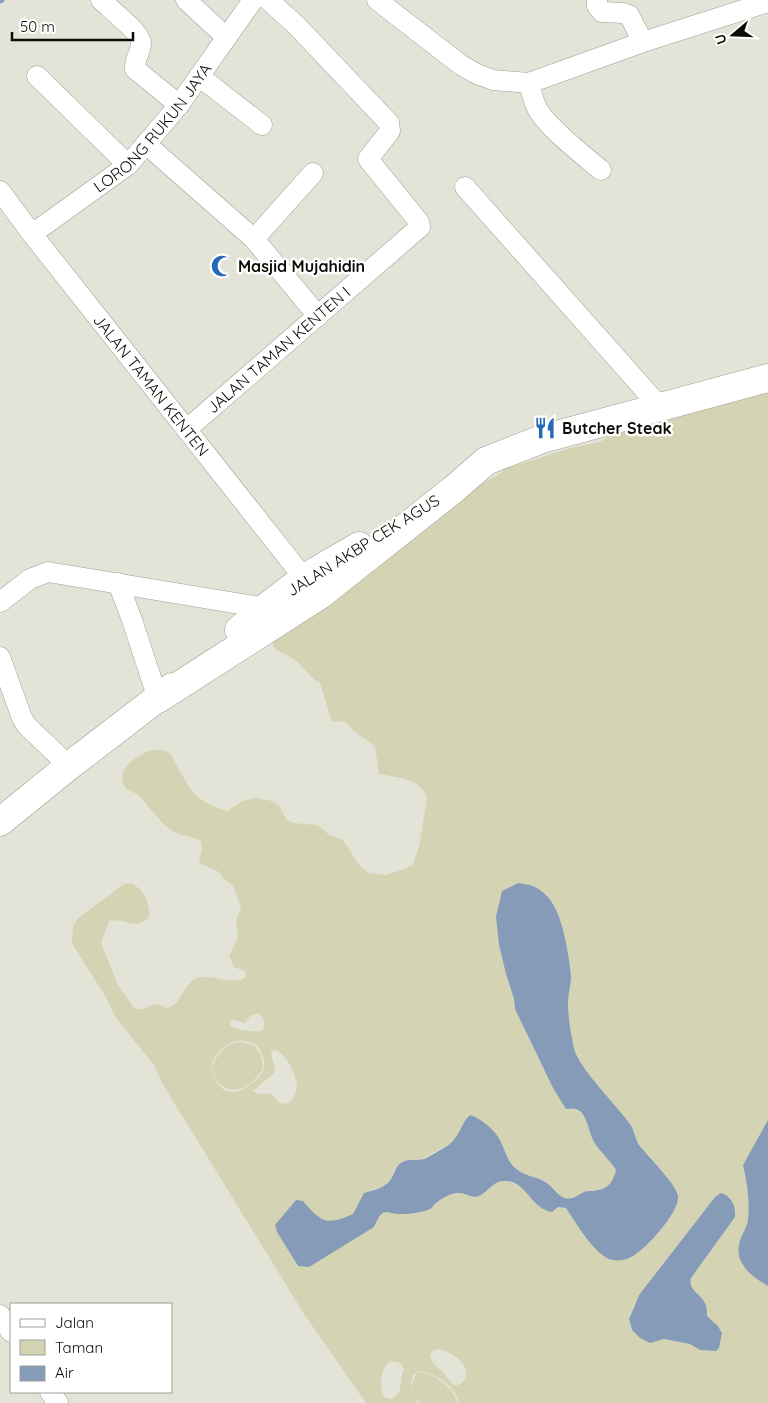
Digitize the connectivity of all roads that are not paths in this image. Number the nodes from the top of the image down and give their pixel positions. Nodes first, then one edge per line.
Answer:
1 (101, 0) edge
2 (186, 0) edge
3 (254, 0) edge
4 (268, 0) edge
5 (377, 0) edge
6 (597, 0) edge
7 (768, 2) edge
8 (399, 8) edge
9 (226, 37) junction
10 (643, 42) junction
11 (37, 76) dead end
12 (199, 76) junction
13 (529, 83) junction
14 (178, 104) junction
15 (262, 125) dead end
16 (146, 144) junction
17 (128, 165) junction
18 (601, 170) dead end
19 (312, 173) dead end
20 (465, 188) dead end
21 (0, 191) edge
22 (32, 234) junction
23 (254, 239) junction
24 (318, 316) junction
25 (768, 378) edge
26 (660, 407) junction
27 (187, 429) junction
28 (454, 489) junction
29 (304, 578) junction
30 (118, 583) junction
31 (0, 602) edge
32 (265, 608) junction
33 (0, 657) edge
34 (158, 699) junction
35 (69, 766) junction
36 (0, 822) edge
37 (0, 1315) edge
38 (10, 1330) edge

1 - 14 street
2 - 9 street
3 - 9 street, LORONG RUKUN JAYA
4 - 24 street, JALAN TAMAN KENTEN I
5 - 8 street
6 - 10 street
7 - 10 street
8 - 13 street
9 - 12 street, LORONG RUKUN JAYA
10 - 13 street
11 - 17 street
12 - 14 street, LORONG RUKUN JAYA
12 - 15 street
13 - 18 street
14 - 16 street, LORONG RUKUN JAYA
16 - 17 street, LORONG RUKUN JAYA
16 - 23 street
17 - 22 street, LORONG RUKUN JAYA
19 - 23 street
20 - 26 street
21 - 22 street, JALAN TAMAN KENTEN
22 - 27 street, JALAN TAMAN KENTEN
23 - 24 street
24 - 27 street, JALAN TAMAN KENTEN I
25 - 26 main road, JALAN AKBP CEK AGUS
26 - 28 main road, JALAN AKBP CEK AGUS
27 - 29 street, JALAN TAMAN KENTEN
28 - 29 main road, JALAN AKBP CEK AGUS
28 - 34 main road, JALAN AKBP CEK AGUS
29 - 32 main road, JALAN AKBP CEK AGUS
30 - 31 street
30 - 32 street
30 - 34 street
32 - 34 main road, JALAN AKBP CEK AGUS
33 - 35 street
34 - 35 main road, JALAN AKBP CEK AGUS
35 - 36 main road, JALAN AKBP CEK AGUS
37 - 38 street

